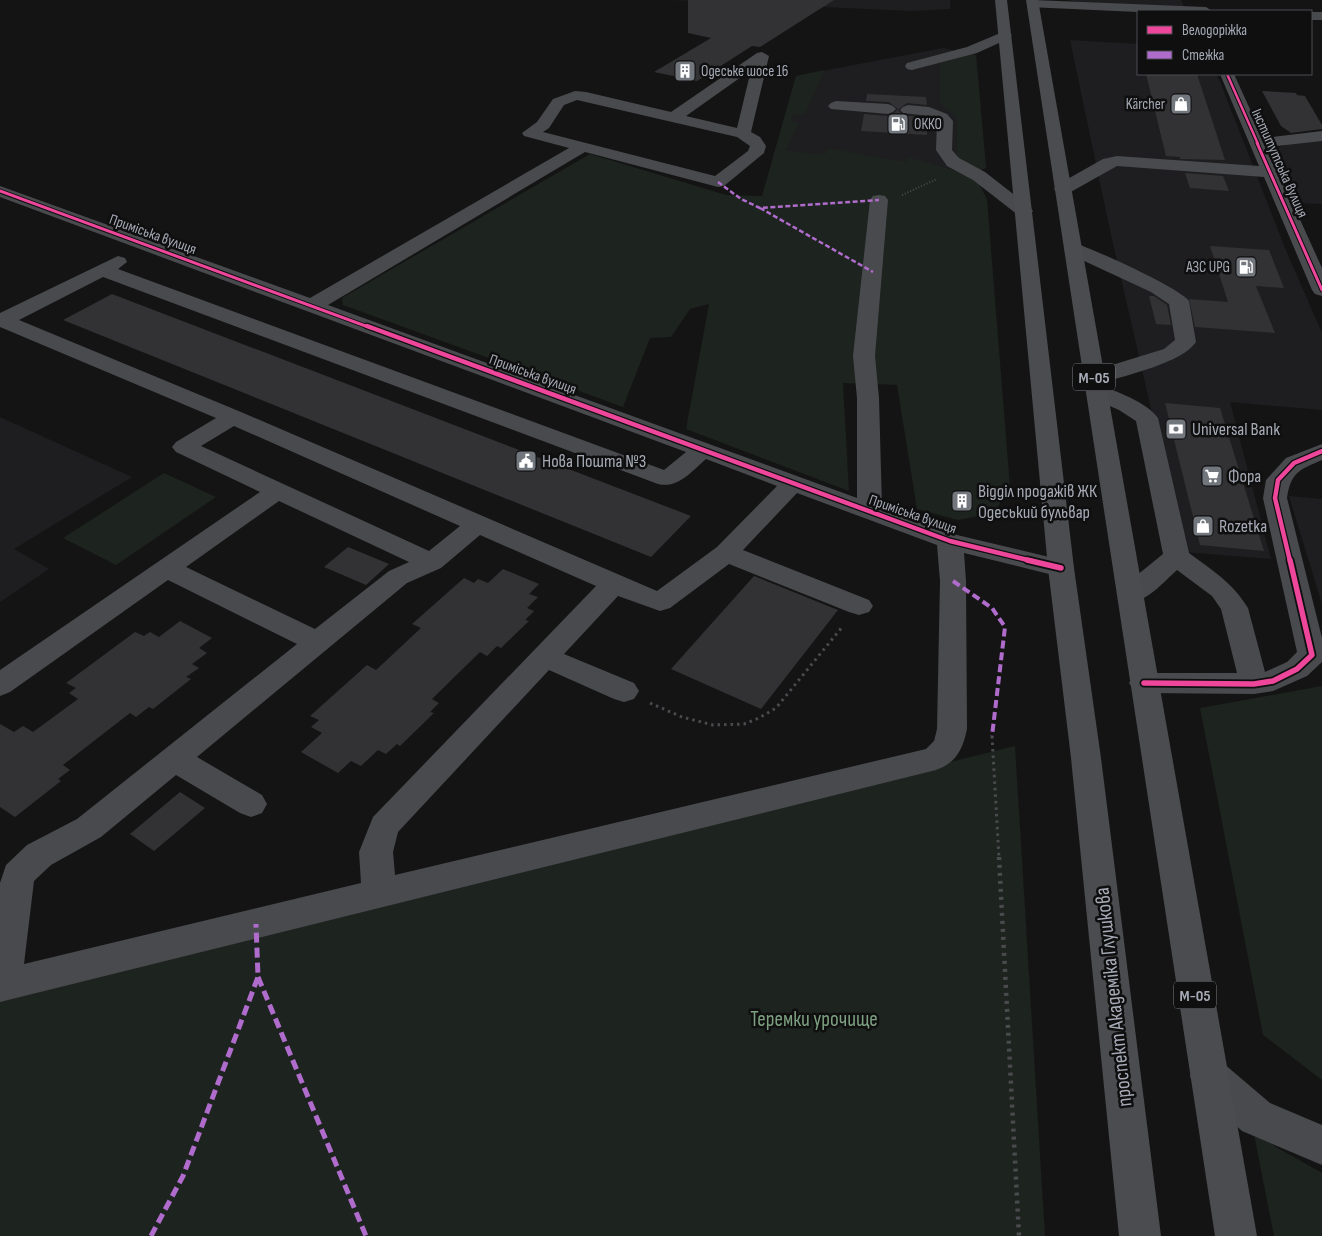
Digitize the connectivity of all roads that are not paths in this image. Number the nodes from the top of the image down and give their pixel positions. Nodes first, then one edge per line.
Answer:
1 (1001, 0) edge
2 (1032, 2) edge
3 (1180, 10) edge
4 (1005, 36) junction
5 (912, 66) dead end
6 (1227, 75) edge
7 (836, 106) dead end
8 (888, 109) dead end
9 (908, 110) dead end
10 (674, 117) junction
11 (743, 134) junction
12 (1322, 136) edge
13 (1257, 143) junction
14 (583, 147) junction
15 (1270, 172) junction
16 (1063, 189) junction
17 (0, 191) edge
18 (879, 200) road end
19 (1024, 211) junction
20 (148, 246) junction
21 (1074, 249) junction
22 (102, 270) junction
23 (1322, 290) edge
24 (313, 306) junction
25 (1, 320) edge
26 (1095, 385) junction
27 (233, 416) junction
28 (703, 450) junction
29 (1322, 451) edge
30 (792, 484) junction
31 (277, 490) junction
32 (870, 513) junction
33 (479, 523) junction
34 (950, 541) junction
35 (726, 554) junction
36 (1177, 557) junction
37 (432, 562) junction
38 (166, 568) junction
39 (1062, 568) junction
40 (614, 584) junction
41 (1130, 595) junction
42 (859, 606) road end
43 (316, 642) junction
44 (544, 656) junction
45 (1144, 683) junction
46 (1254, 684) junction
47 (0, 685) edge
48 (624, 691) road end
49 (176, 760) junction
50 (251, 804) dead end
51 (379, 892) junction
52 (7, 902) edge
53 (1, 986) edge
54 (1208, 1076) junction
55 (1322, 1145) edge
56 (1140, 1236) edge
57 (1236, 1236) edge

1 - 4 highway, проспект Академіка Глушкова
2 - 3 street
2 - 16 highway, М-05
4 - 5 street
4 - 19 highway, проспект Академіка Глушкова
6 - 13 street, Інститутська вулиця
7 - 8 street
9 - 19 street
10 - 11 street
10 - 11 street
10 - 14 street
11 - 14 street
12 - 13 street
13 - 15 street, Інститутська вулиця
14 - 24 street
15 - 16 street
15 - 23 street, Інститутська вулиця
16 - 21 highway, М-05
17 - 20 street, Приміська вулиця
18 - 32 street
19 - 39 highway, проспект Академіка Глушкова
20 - 22 street
20 - 24 street, Приміська вулиця
21 - 26 highway, М-05
21 - 26 street
22 - 25 street
22 - 28 street
24 - 28 street, Приміська вулиця
25 - 27 street
26 - 36 street
26 - 41 highway, М-05
27 - 31 street
27 - 33 street
28 - 30 street, Приміська вулиця
29 - 46 street
30 - 32 street, Приміська вулиця
30 - 35 street
31 - 37 street
31 - 38 street
32 - 34 street, Приміська вулиця
33 - 37 street
33 - 40 street
34 - 39 street, Приміська вулиця
34 - 51 street
35 - 40 street
35 - 42 street
36 - 41 street
36 - 46 street
37 - 43 street
38 - 43 street
38 - 47 street
39 - 56 highway, проспект Академіка Глушкова
40 - 44 street
41 - 45 highway, М-05
43 - 49 street
44 - 48 street
44 - 51 street
45 - 46 street
45 - 54 highway, М-05
49 - 50 street
49 - 52 street
51 - 53 street
52 - 53 street
54 - 55 street
54 - 57 highway, М-05

